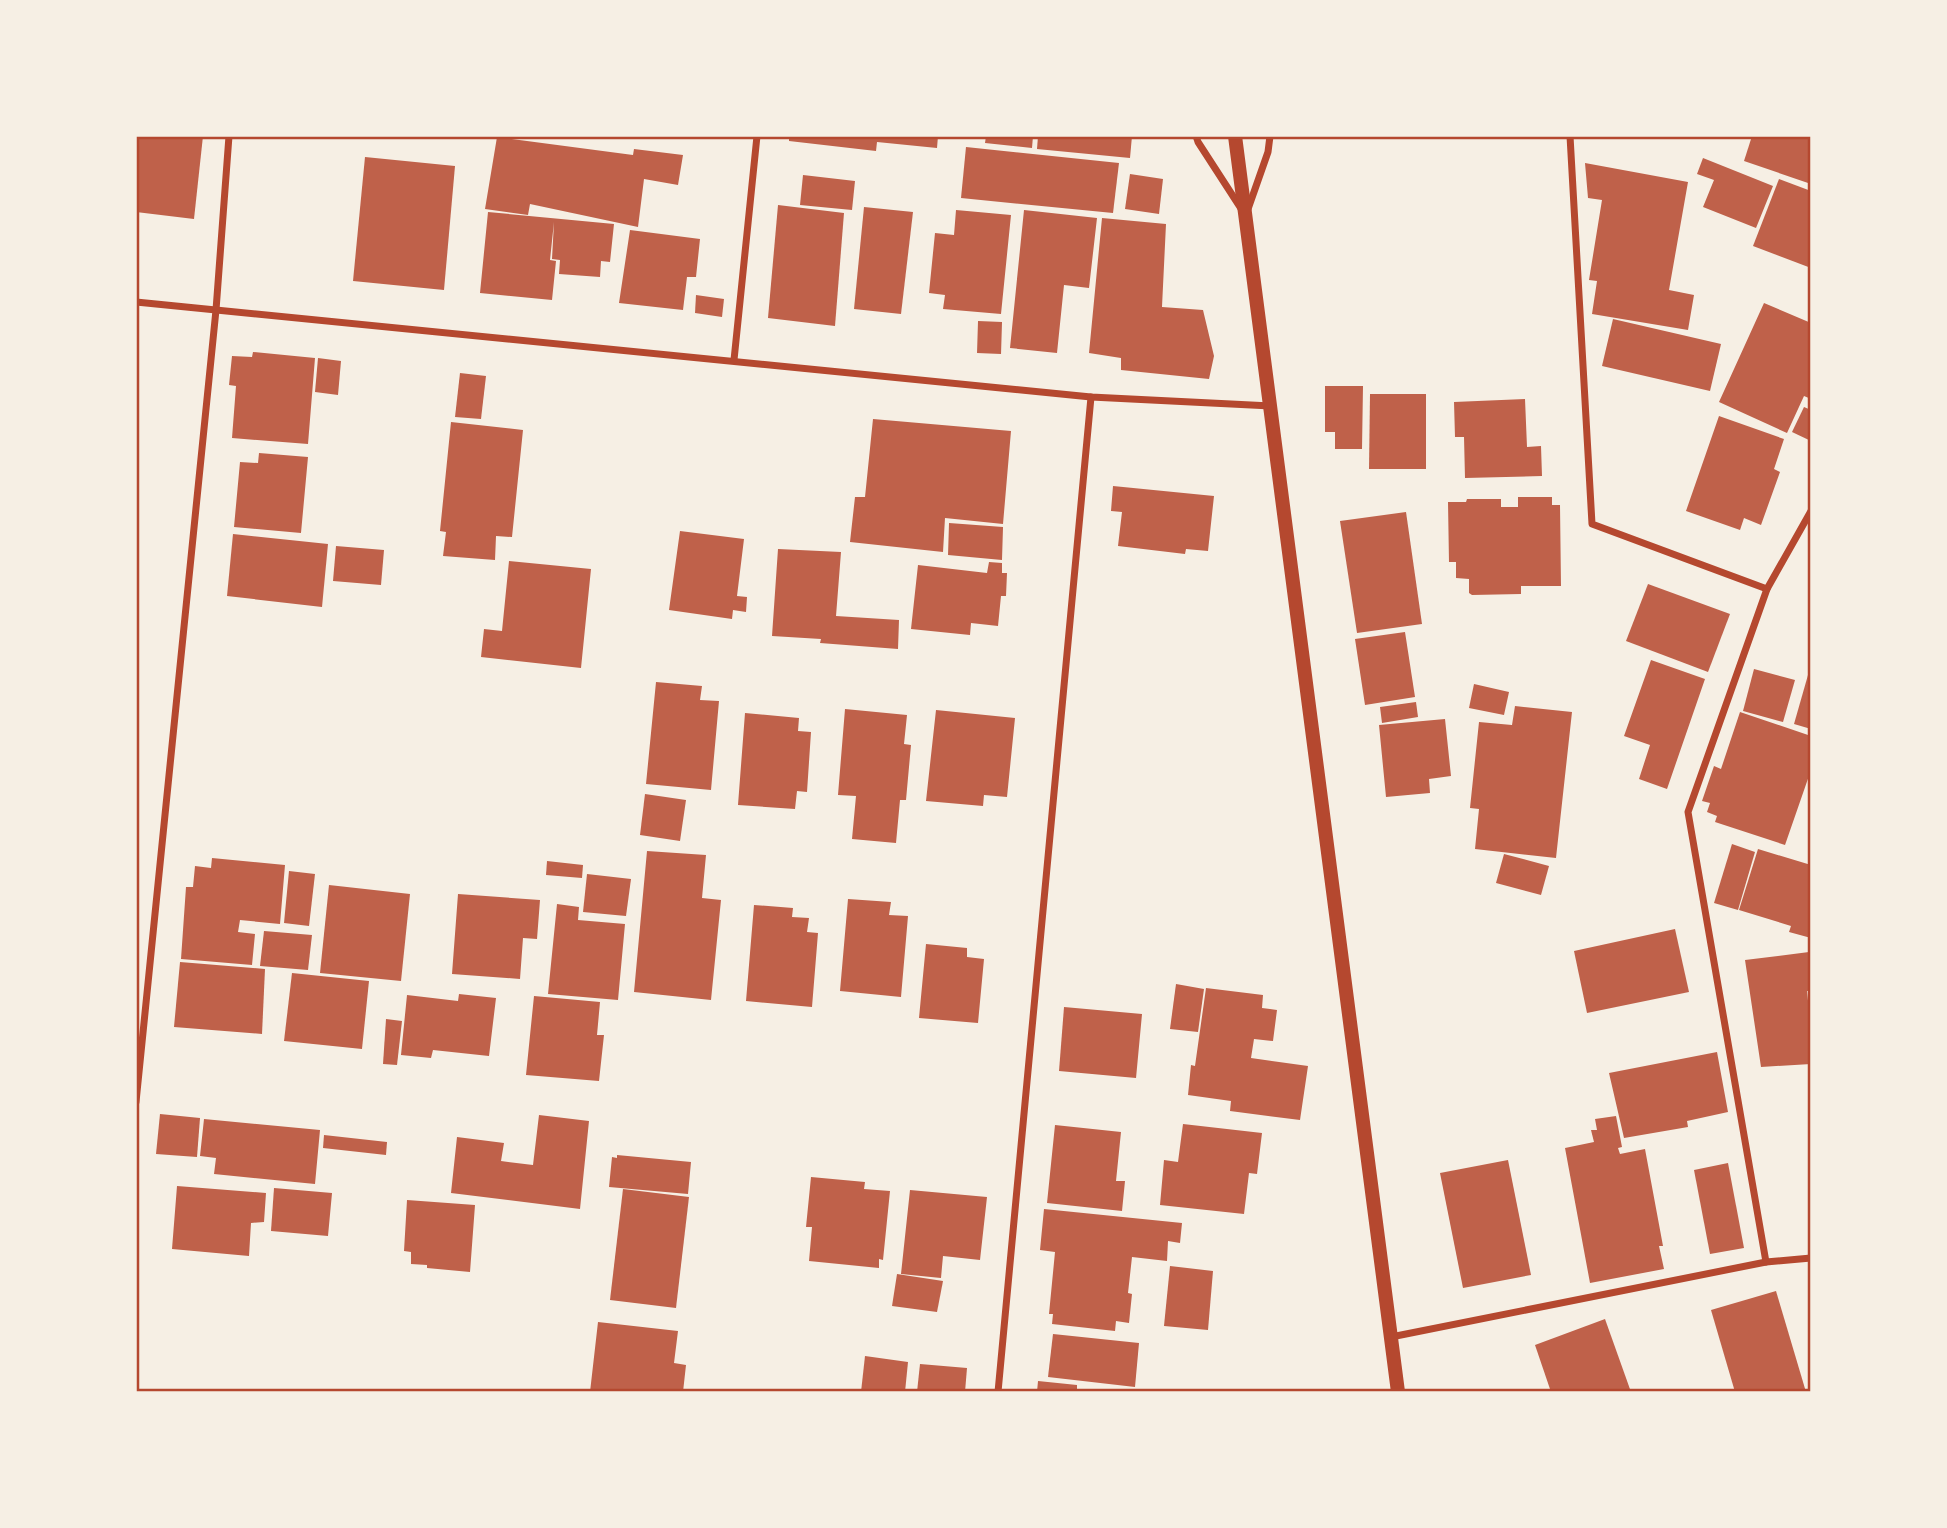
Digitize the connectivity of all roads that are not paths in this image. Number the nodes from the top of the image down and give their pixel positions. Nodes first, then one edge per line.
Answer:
1 (229, 136) edge
2 (757, 136) edge
3 (1196, 136) edge
4 (1235, 136) edge
5 (1270, 136) edge
6 (1570, 136) edge
7 (1246, 217) junction
8 (136, 302) edge
9 (216, 310) junction
10 (734, 360) junction
11 (1091, 397) junction
12 (1271, 406) junction
13 (1811, 511) edge
14 (1766, 589) junction
15 (136, 1102) edge
16 (1811, 1258) edge
17 (1766, 1262) junction
18 (1390, 1337) junction
19 (998, 1391) edge
20 (1398, 1391) edge

1 - 9 street
2 - 10 street
3 - 7 street
4 - 7 main road
5 - 7 street
6 - 14 street
7 - 12 main road
8 - 9 street
9 - 10 street
9 - 15 street
10 - 11 street
11 - 12 street
11 - 19 street
12 - 18 main road
13 - 14 street
14 - 17 street
16 - 17 street
17 - 18 street
18 - 20 main road

